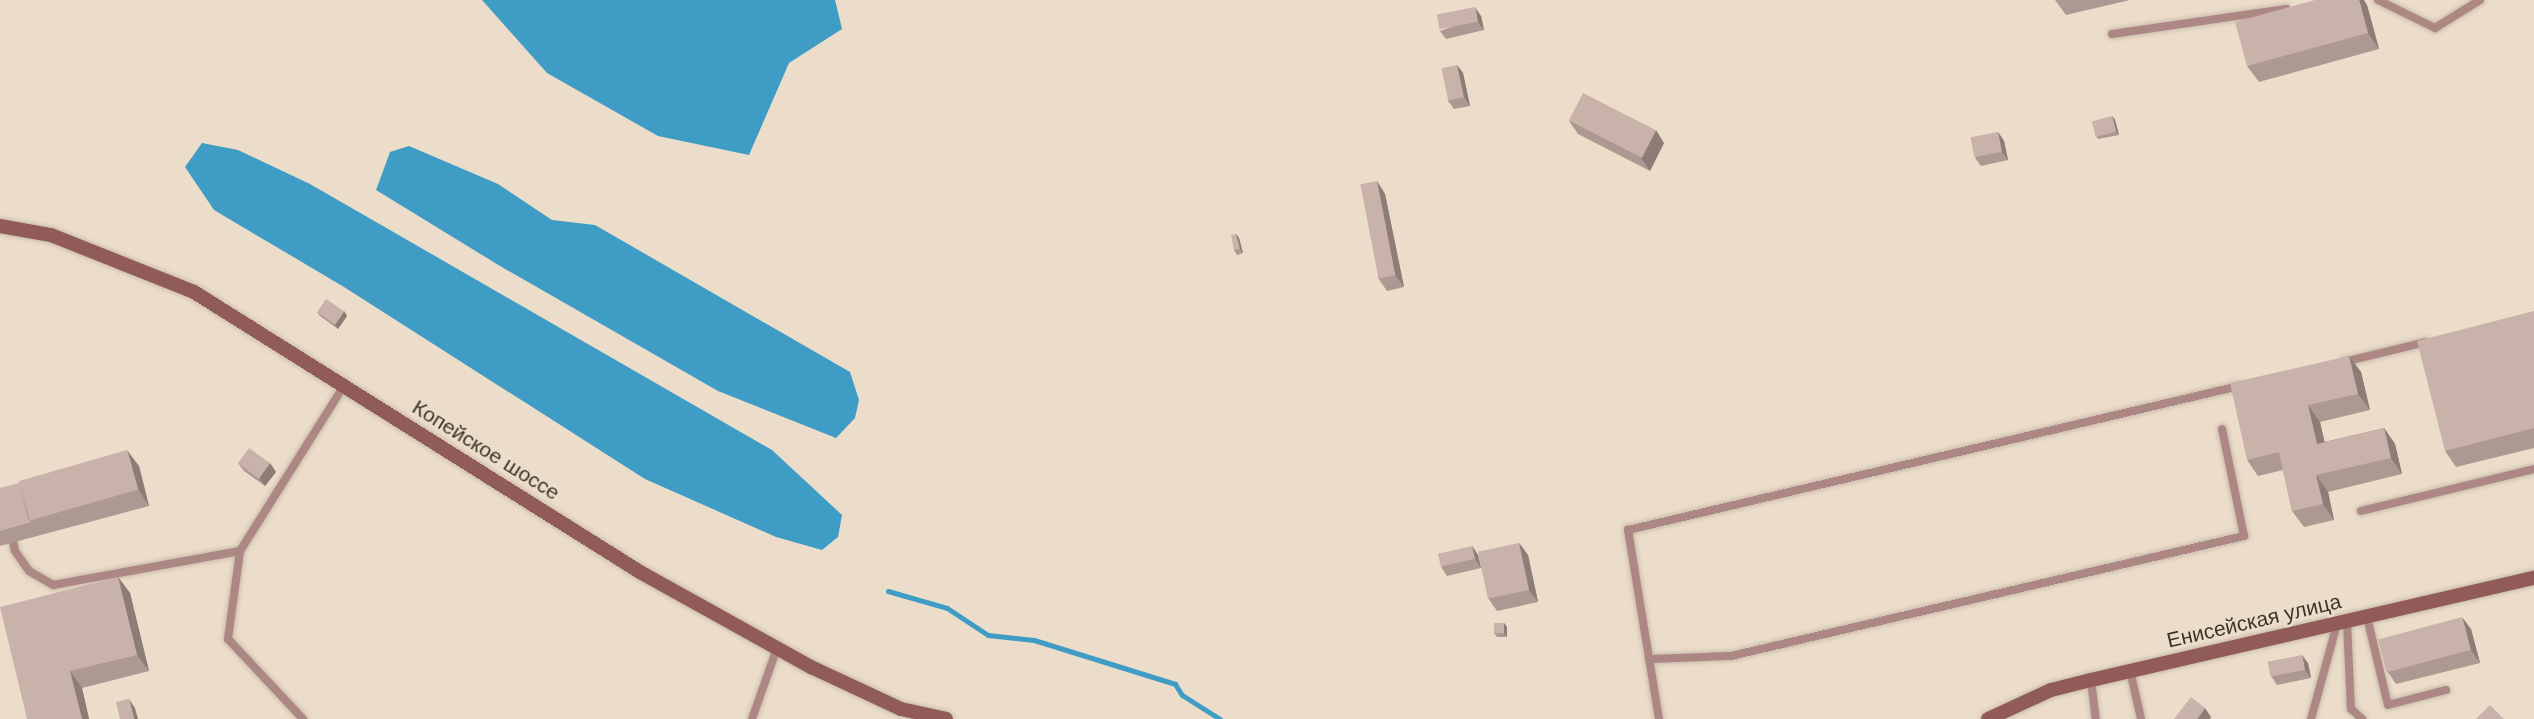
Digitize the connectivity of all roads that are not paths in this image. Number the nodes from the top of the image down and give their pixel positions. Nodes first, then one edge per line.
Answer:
1 (2378, 0) edge
2 (2480, 0) edge
3 (2296, 8) edge
4 (2112, 34) dead end
5 (0, 226) edge
6 (2439, 339) edge
7 (2331, 365) edge
8 (2250, 384) edge
9 (344, 386) junction
10 (2222, 429) dead end
11 (2534, 469) edge
12 (2361, 511) dead end
13 (9, 524) edge
14 (240, 551) junction
15 (2534, 578) edge
16 (2367, 617) junction
17 (2342, 623) junction
18 (777, 648) junction
19 (1649, 659) junction
20 (2130, 670) junction
21 (2091, 680) junction
22 (2446, 690) dead end
23 (303, 719) edge
24 (752, 719) edge
25 (946, 719) edge
26 (1659, 719) edge
27 (1988, 719) edge
28 (2096, 719) edge
29 (2141, 719) edge
30 (2311, 719) edge
31 (2362, 719) edge

1 - 2 lane
3 - 4 lane
5 - 9 street, Копейское шоссе
6 - 7 lane
8 - 19 lane
9 - 14 lane
9 - 18 street, Копейское шоссе
10 - 19 lane
11 - 12 lane
13 - 14 lane
14 - 23 lane
15 - 16 street, Енисейская улица
16 - 17 street, Енисейская улица
16 - 22 lane
17 - 20 street, Енисейская улица
17 - 30 lane
17 - 31 lane
18 - 24 lane
18 - 25 street, Копейское шоссе
19 - 26 lane
20 - 21 street, Енисейская улица
20 - 29 lane
21 - 27 street, Енисейская улица
21 - 28 lane

